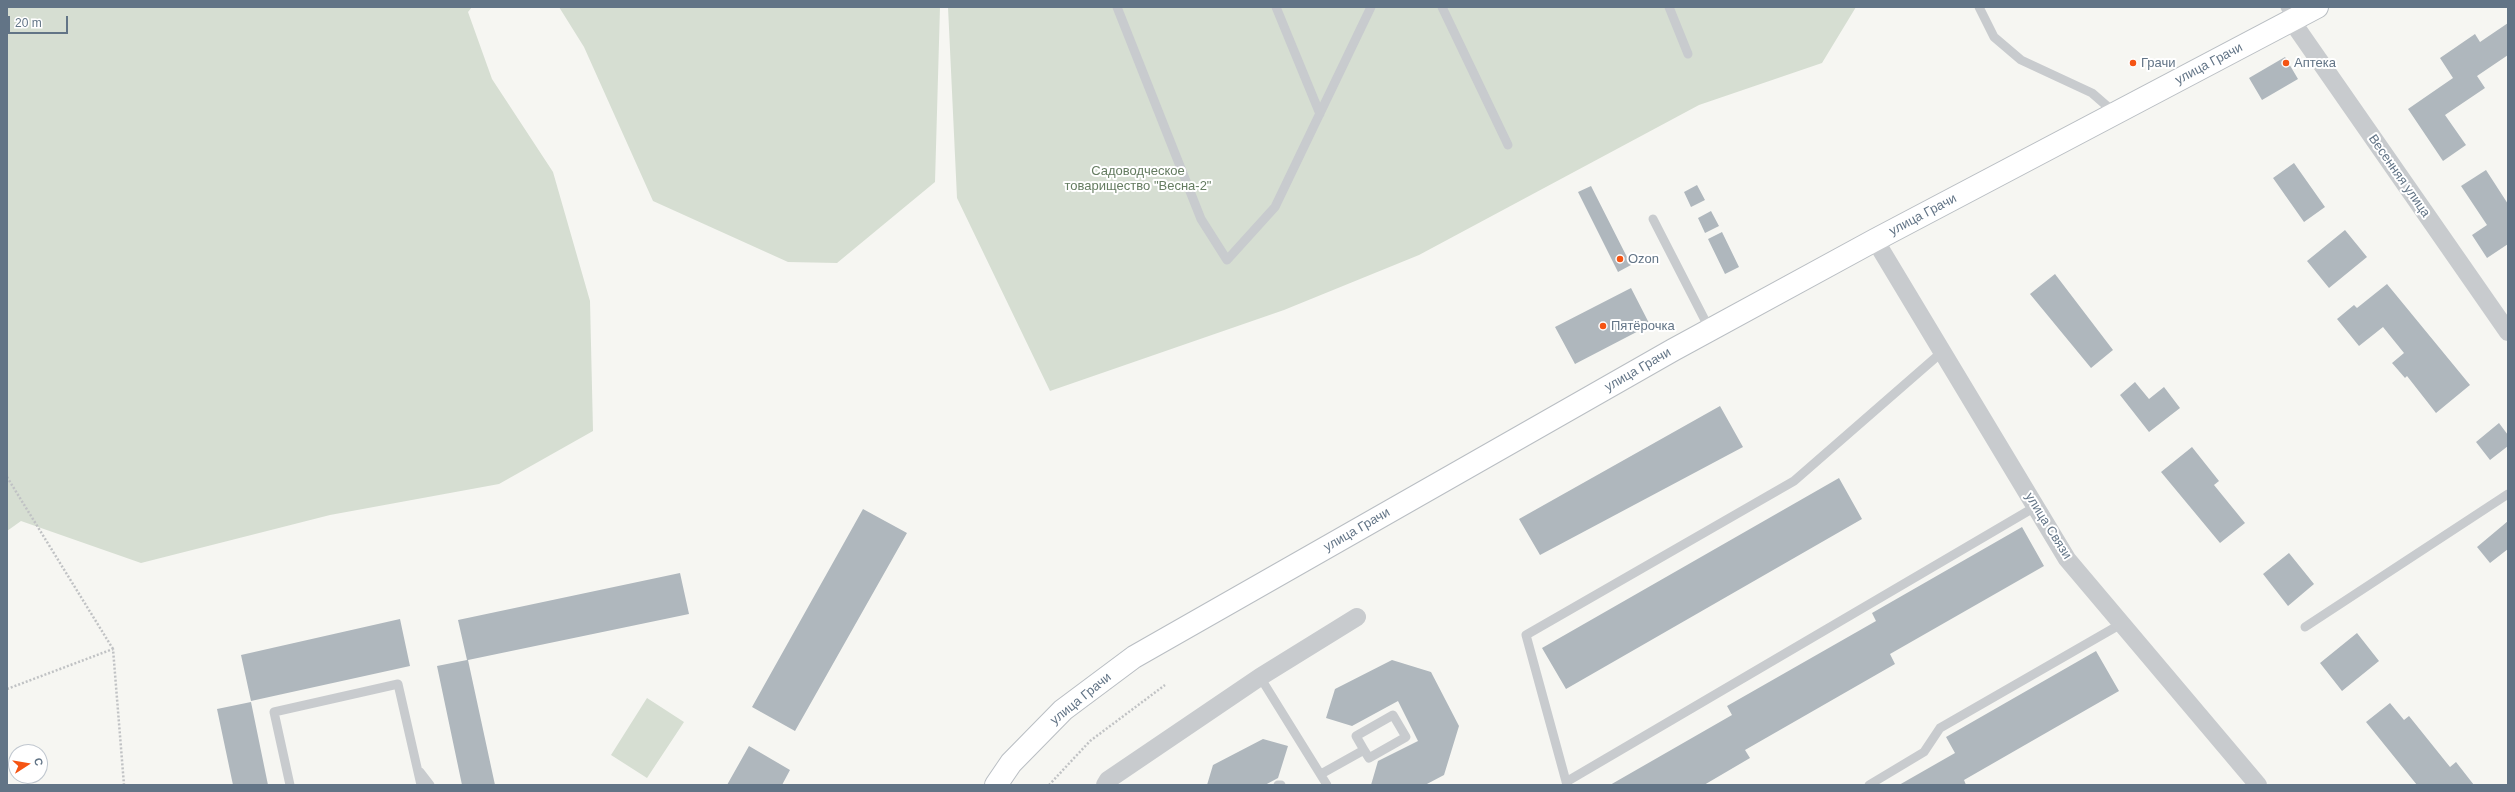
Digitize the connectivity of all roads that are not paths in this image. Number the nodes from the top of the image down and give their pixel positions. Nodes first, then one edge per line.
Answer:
1 (1117, 7) edge
2 (1276, 7) edge
3 (1371, 7) edge
4 (1442, 7) edge
5 (1669, 7) edge
6 (1979, 7) edge
7 (2316, 7) edge
8 (2288, 14) edge
9 (1688, 54) dead end
10 (1320, 114) junction
11 (2116, 114) junction
12 (1508, 145) dead end
13 (1653, 219) dead end
14 (1875, 240) junction
15 (1710, 330) junction
16 (2508, 332) edge
17 (1942, 352) junction
18 (2508, 494) edge
19 (2035, 507) junction
20 (1357, 617) dead end
21 (2121, 624) junction
22 (2305, 627) dead end
23 (1260, 677) junction
24 (1364, 750) junction
25 (418, 770) junction
26 (1323, 781) edge
27 (1567, 783) edge
28 (290, 785) edge
29 (421, 785) edge
30 (430, 785) edge
31 (996, 785) edge
32 (1105, 785) edge
33 (1869, 785) edge
34 (2258, 785) edge

1 - 10 lane
2 - 10 lane
3 - 10 lane
4 - 12 lane
5 - 9 lane
6 - 11 lane
7 - 8 street, улица Грачи
8 - 11 street, улица Грачи
8 - 16 street, Весенняя улица
11 - 14 street, улица Грачи
13 - 15 lane
14 - 15 street, улица Грачи
14 - 17 street, улица Связи
15 - 31 street, улица Грачи
17 - 19 street, улица Связи
17 - 27 lane
18 - 22 lane
19 - 21 street, улица Связи
19 - 27 lane
20 - 23 street
21 - 33 lane
21 - 34 street, улица Связи
23 - 26 lane
23 - 32 street
24 - 24 lane
24 - 26 lane
25 - 28 lane
25 - 29 lane
25 - 30 lane

